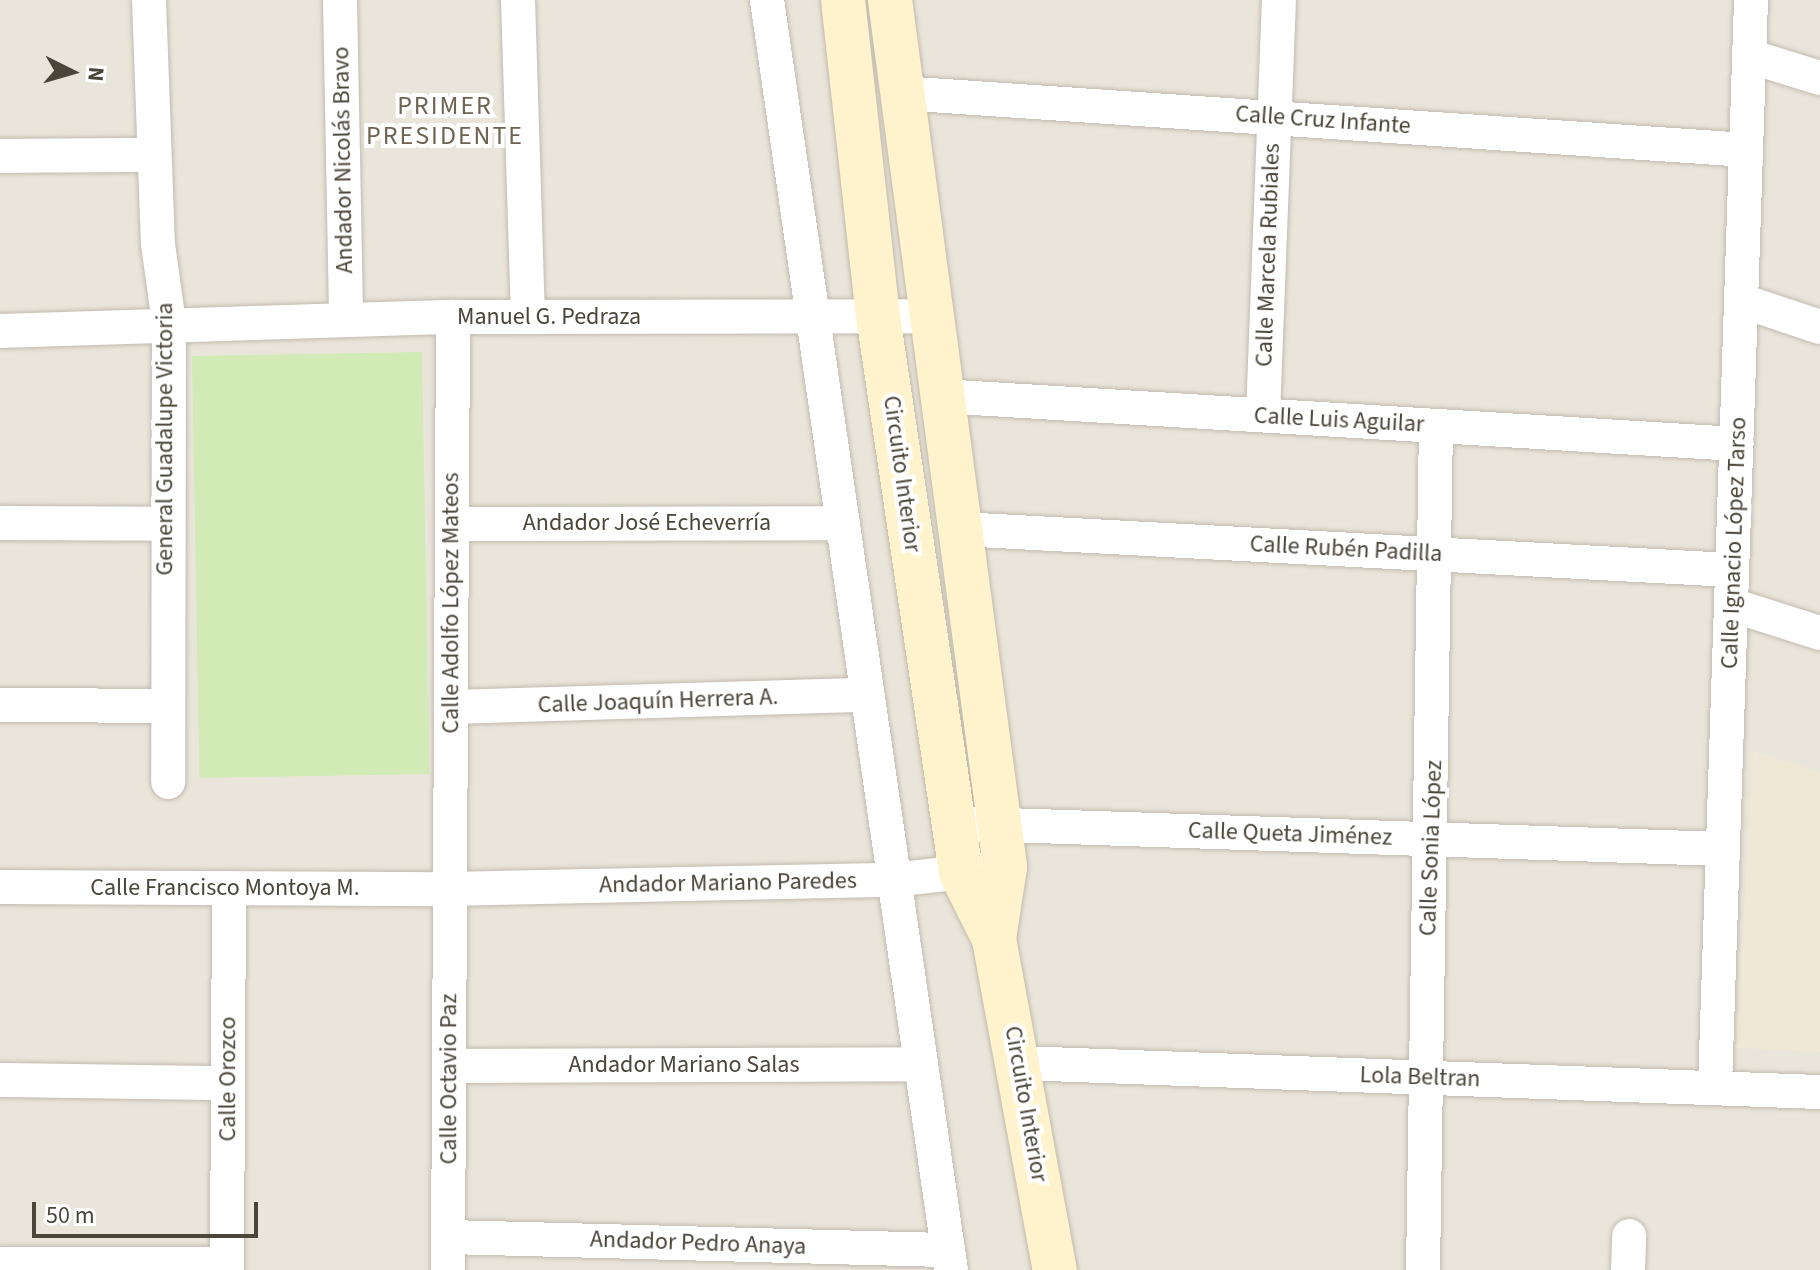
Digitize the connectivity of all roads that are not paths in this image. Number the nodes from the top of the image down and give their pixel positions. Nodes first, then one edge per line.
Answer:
1 (149, 0) edge
2 (340, 0) edge
3 (518, 0) edge
4 (767, 0) edge
5 (843, 0) edge
6 (890, 0) edge
7 (1279, 0) edge
8 (1751, 0) edge
9 (1749, 56) junction
10 (1820, 78) edge
11 (900, 93) junction
12 (1273, 116) junction
13 (1746, 150) junction
14 (152, 155) junction
15 (0, 156) edge
16 (1742, 301) junction
17 (528, 316) junction
18 (812, 316) junction
19 (878, 316) junction
20 (930, 316) junction
21 (453, 317) junction
22 (346, 320) junction
23 (169, 323) junction
24 (1820, 327) edge
25 (0, 331) edge
26 (940, 396) junction
27 (1263, 415) junction
28 (1436, 426) junction
29 (1737, 444) junction
30 (0, 523) edge
31 (843, 523) junction
32 (167, 524) junction
33 (452, 524) junction
34 (959, 529) junction
35 (1436, 554) junction
36 (1732, 570) junction
37 (1732, 605) junction
38 (1820, 633) edge
39 (865, 695) junction
40 (0, 705) edge
41 (167, 706) junction
42 (451, 707) junction
43 (168, 782) dead end
44 (953, 823) junction
45 (1000, 825) junction
46 (1433, 839) junction
47 (1723, 849) junction
48 (1005, 867) junction
49 (961, 873) junction
50 (892, 880) junction
51 (0, 887) edge
52 (229, 888) junction
53 (450, 889) junction
54 (994, 939) junction
55 (1020, 1063) junction
56 (918, 1064) junction
57 (449, 1066) junction
58 (1423, 1078) junction
59 (0, 1080) edge
60 (228, 1083) junction
61 (1715, 1086) junction
62 (1820, 1092) edge
63 (1629, 1236) dead end
64 (448, 1253) edge
65 (949, 1260) edge
66 (0, 1264) edge
67 (227, 1267) edge
68 (1055, 1270) edge
69 (1423, 1270) edge
70 (1628, 1270) edge

1 - 14 street, General Guadalupe Victoria
2 - 22 street, Andador Nicolás Bravo
3 - 17 street
4 - 18 street
5 - 19 main road, Circuito Interior
6 - 11 main road, Circuito Interior
7 - 12 street, Calle Marcela Rubiales
8 - 9 street, Calle Ignacio López Tarso
9 - 10 street
9 - 13 street, Calle Ignacio López Tarso
11 - 12 street, Calle Cruz Infante
11 - 20 main road, Circuito Interior
12 - 13 street, Calle Cruz Infante
12 - 27 street, Calle Marcela Rubiales
13 - 16 street, Calle Ignacio López Tarso
14 - 15 street
14 - 23 street, General Guadalupe Victoria
16 - 24 street
16 - 29 street, Calle Ignacio López Tarso
17 - 18 street, Manuel G. Pedraza
17 - 21 street, Manuel G. Pedraza
18 - 19 street, Manuel G. Pedraza
18 - 31 street
19 - 20 street, Manuel G. Pedraza
19 - 44 main road, Circuito Interior
20 - 26 main road, Circuito Interior
21 - 22 street, Manuel G. Pedraza
21 - 33 street, Calle Adolfo López Mateos
22 - 23 street, Manuel G. Pedraza
23 - 25 street, Manuel G. Pedraza
23 - 32 street, General Guadalupe Victoria
26 - 27 street, Calle Luis Aguilar
26 - 34 main road, Circuito Interior
27 - 28 street, Calle Luis Aguilar
28 - 29 street, Calle Luis Aguilar
28 - 35 street, Calle Sonia López
29 - 36 street, Calle Ignacio López Tarso
30 - 32 street
31 - 33 street, Andador José Echeverría
31 - 39 street
32 - 41 street, General Guadalupe Victoria
33 - 42 street, Calle Adolfo López Mateos
34 - 35 street, Calle Rubén Padilla
34 - 45 main road, Circuito Interior
35 - 36 street, Calle Rubén Padilla
35 - 46 street, Calle Sonia López
36 - 37 street, Calle Ignacio López Tarso
37 - 38 street
37 - 47 street, Calle Ignacio López Tarso
39 - 42 street, Calle Joaquín Herrera A.
39 - 50 street
40 - 41 street
41 - 43 street, General Guadalupe Victoria
42 - 53 street, Calle Adolfo López Mateos
44 - 45 street, Calle Queta Jiménez
44 - 49 main road, Circuito Interior
45 - 46 street, Calle Queta Jiménez
45 - 48 main road, Circuito Interior
46 - 47 street, Calle Queta Jiménez
46 - 58 street, Calle Sonia López
47 - 61 street, Calle Ignacio López Tarso
48 - 49 street, Andador Mariano Paredes
48 - 54 main road, Circuito Interior
49 - 50 street, Andador Mariano Paredes
49 - 54 main road, Circuito Interior
50 - 53 street, Andador Mariano Paredes
50 - 56 street
51 - 52 street, Calle Francisco Montoya M.
52 - 53 street, Calle Francisco Montoya M.
52 - 60 street, Calle Orozco
53 - 57 street, Calle Octavio Paz
54 - 55 main road, Circuito Interior
55 - 58 street, Lola Beltran
55 - 68 main road, Circuito Interior
56 - 57 street, Andador Mariano Salas
56 - 65 street
57 - 64 street, Calle Octavio Paz
58 - 61 street, Lola Beltran
58 - 69 street, Calle Sonia López
59 - 60 street
60 - 67 street, Calle Orozco
61 - 62 street, Lola Beltran
63 - 70 street
64 - 65 street, Andador Pedro Anaya
66 - 67 street

